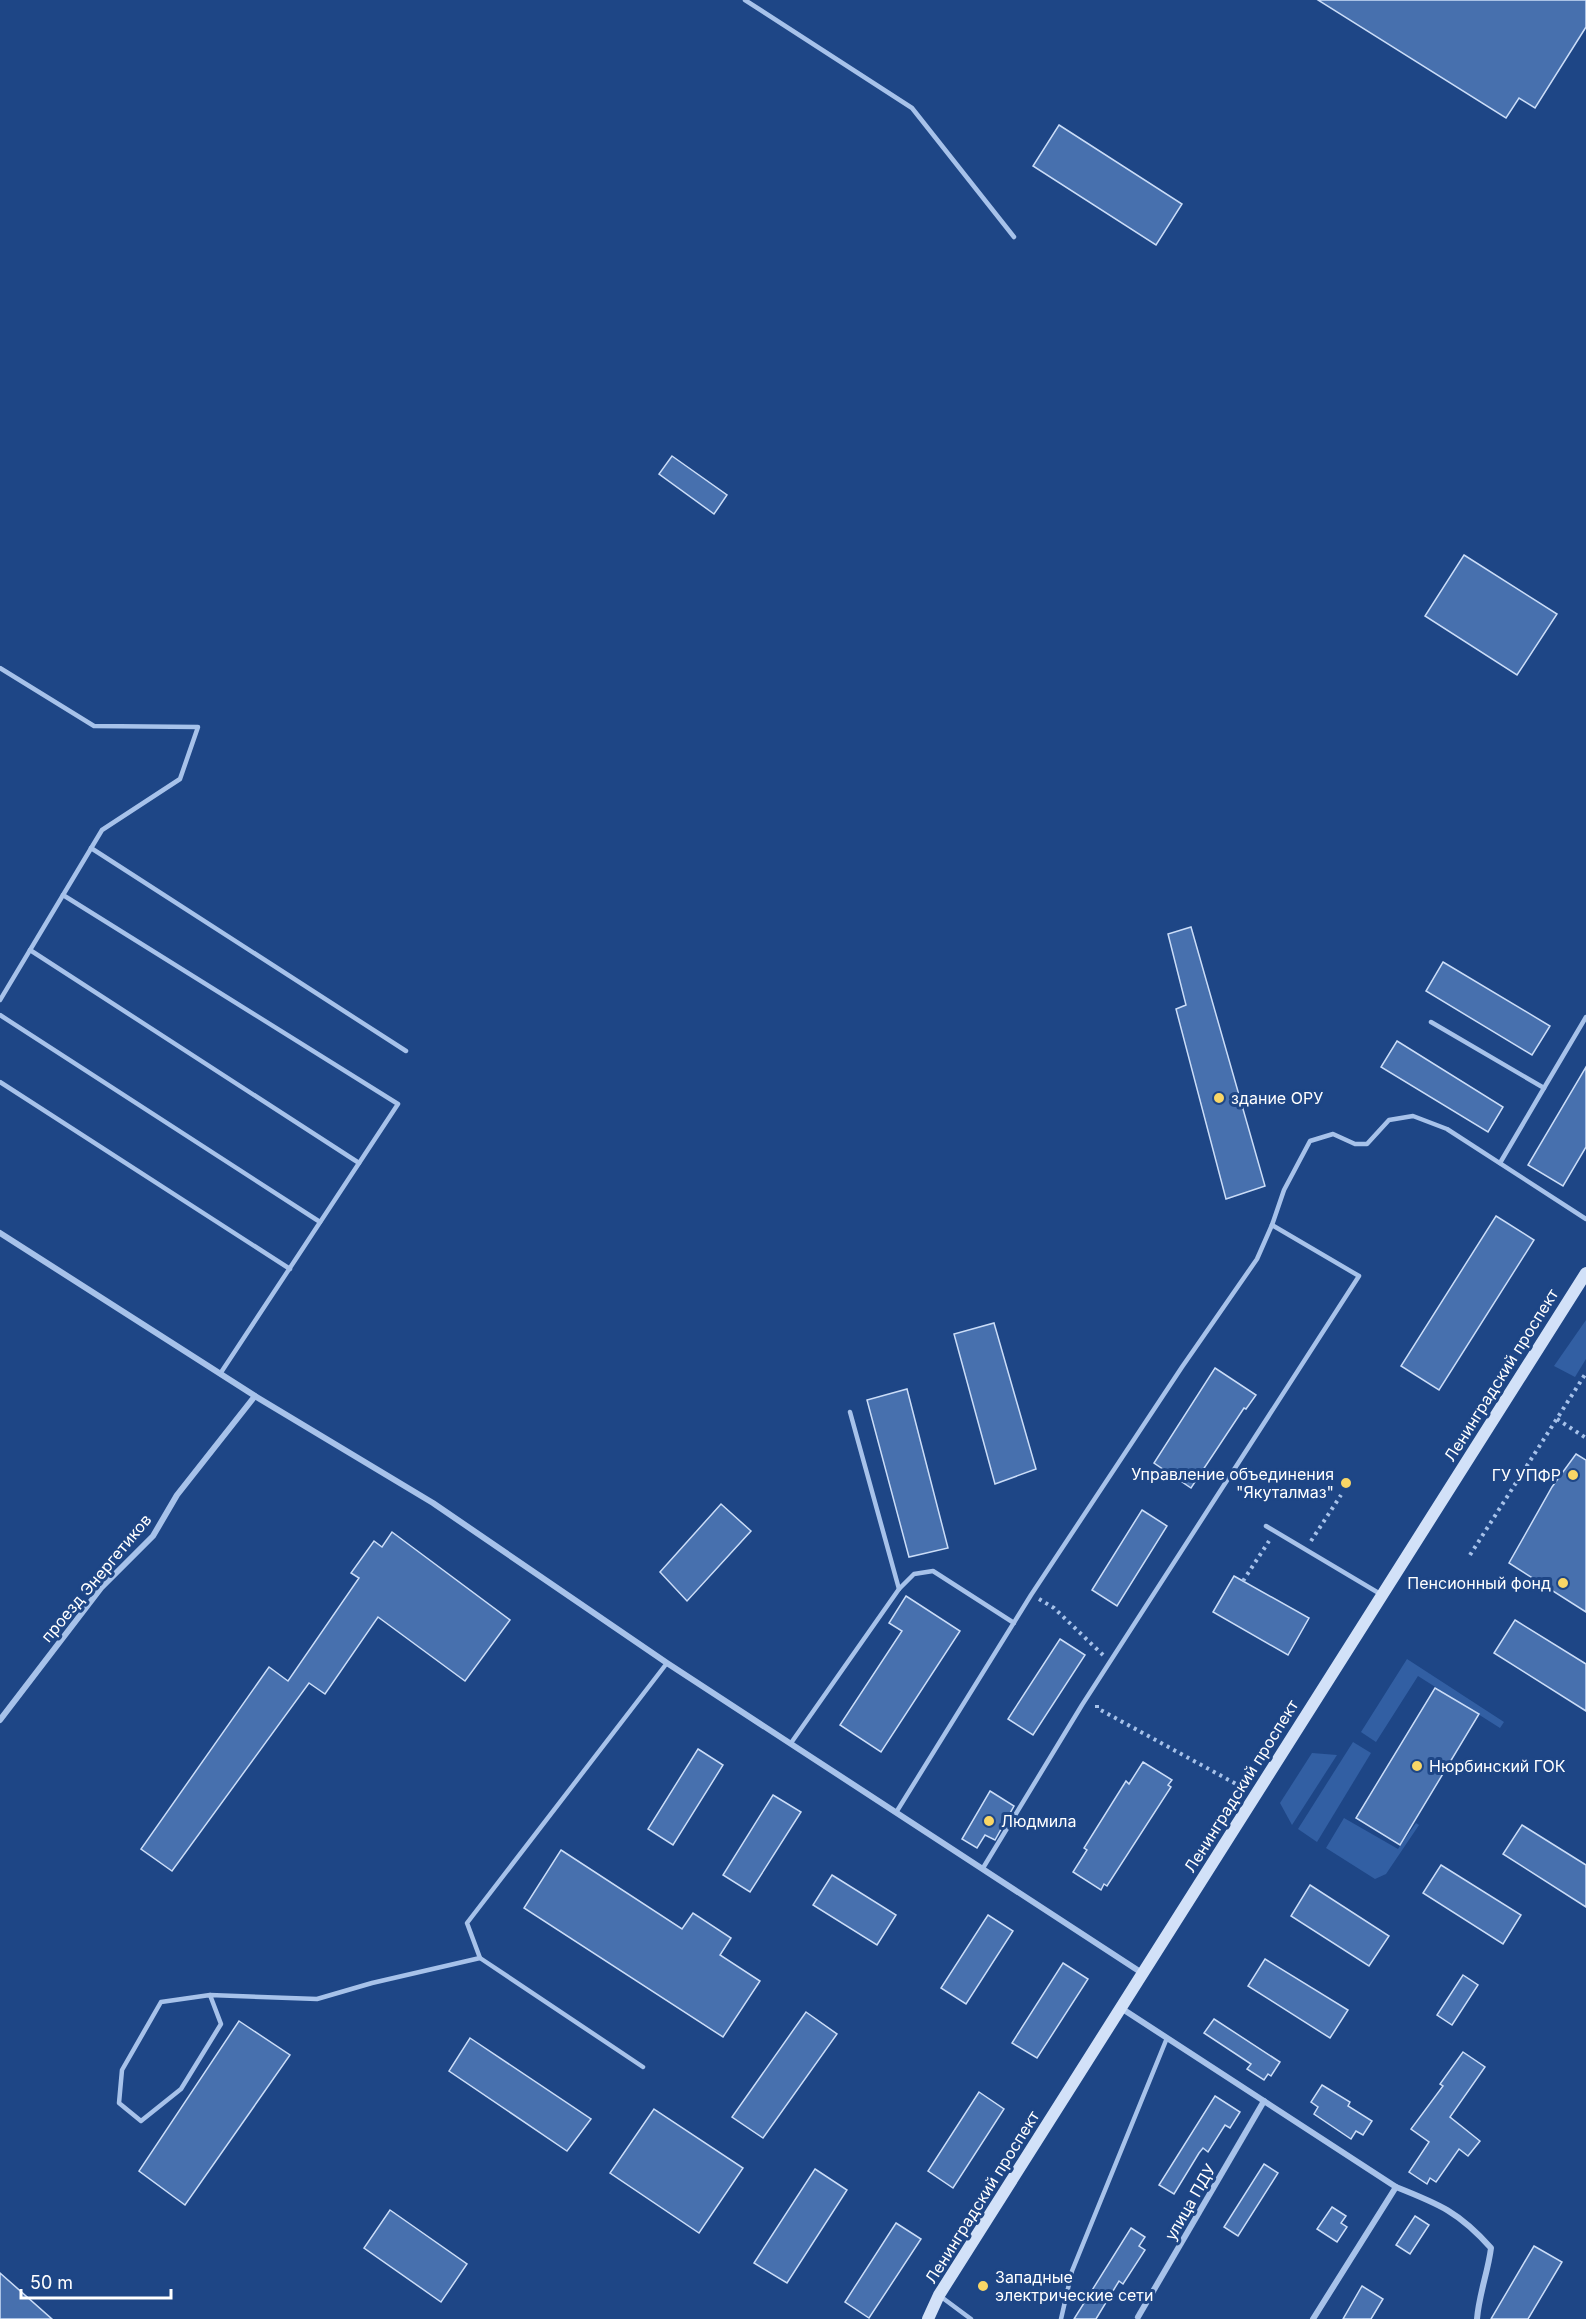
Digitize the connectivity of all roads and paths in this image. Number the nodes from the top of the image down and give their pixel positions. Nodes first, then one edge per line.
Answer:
1 (745, 0) edge
2 (1014, 237) dead end
3 (0, 668) edge
4 (91, 848) junction
5 (63, 894) junction
6 (30, 950) junction
7 (0, 1000) edge
8 (0, 1015) edge
9 (1586, 1017) edge
10 (1431, 1022) dead end
11 (406, 1051) dead end
12 (0, 1082) edge
13 (1544, 1088) junction
14 (359, 1163) junction
15 (1500, 1163) junction
16 (1586, 1219) edge
17 (320, 1222) junction
18 (1272, 1225) junction
19 (0, 1233) edge
20 (290, 1269) junction
21 (1586, 1273) edge
22 (1586, 1373) edge
23 (220, 1374) junction
24 (255, 1396) junction
25 (850, 1412) dead end
26 (1557, 1419) junction
27 (1586, 1438) edge
28 (1341, 1495) dead end
29 (1266, 1526) dead end
30 (1275, 1532) junction
31 (1306, 1550) junction
32 (1470, 1555) dead end
33 (1243, 1581) dead end
34 (899, 1589) junction
35 (1382, 1595) junction
36 (1054, 1608) dead end
37 (1014, 1623) junction
38 (1111, 1662) junction
39 (667, 1663) junction
40 (1100, 1696) dead end
41 (0, 1720) edge
42 (791, 1743) junction
43 (1238, 1785) dead end
44 (897, 1811) junction
45 (983, 1868) junction
46 (480, 1958) junction
47 (1142, 1973) junction
48 (210, 1995) junction
49 (1121, 2007) junction
50 (1167, 2038) junction
51 (643, 2067) dead end
52 (1264, 2101) junction
53 (1396, 2187) junction
54 (939, 2295) junction
55 (1138, 2317) dead end
56 (928, 2319) edge
57 (972, 2319) edge
58 (1061, 2319) edge
59 (1313, 2319) edge
60 (1477, 2319) edge

1 - 2 lane
3 - 4 lane
4 - 5 lane
4 - 11 lane
5 - 6 lane
5 - 14 lane
6 - 7 lane
6 - 14 lane
8 - 17 lane
9 - 13 lane
10 - 13 lane
12 - 20 lane
13 - 15 lane
14 - 17 lane
15 - 16 lane
15 - 18 lane
17 - 20 lane
18 - 37 lane
18 - 38 lane
19 - 23 street
20 - 23 lane
21 - 35 main road, Ленинградский проспект
22 - 26 path
23 - 24 street
24 - 39 street
24 - 41 street, проезд Энергетиков
25 - 34 lane
26 - 27 path
26 - 32 path
28 - 31 path
29 - 30 lane
30 - 31 lane
30 - 33 path
31 - 35 lane
34 - 37 lane
34 - 42 lane
35 - 47 main road, Ленинградский проспект
36 - 38 path
37 - 44 lane
38 - 45 lane
39 - 42 street
39 - 46 lane
40 - 43 path
42 - 44 street
44 - 45 street
45 - 47 street
46 - 48 lane
46 - 51 lane
47 - 49 main road, Ленинградский проспект
48 - 48 lane
49 - 50 street
49 - 54 main road, Ленинградский проспект
50 - 52 street
50 - 58 lane
52 - 53 street
52 - 55 street, улица ПДУ
53 - 59 street
53 - 60 street
54 - 56 main road, Ленинградский проспект
54 - 57 lane

